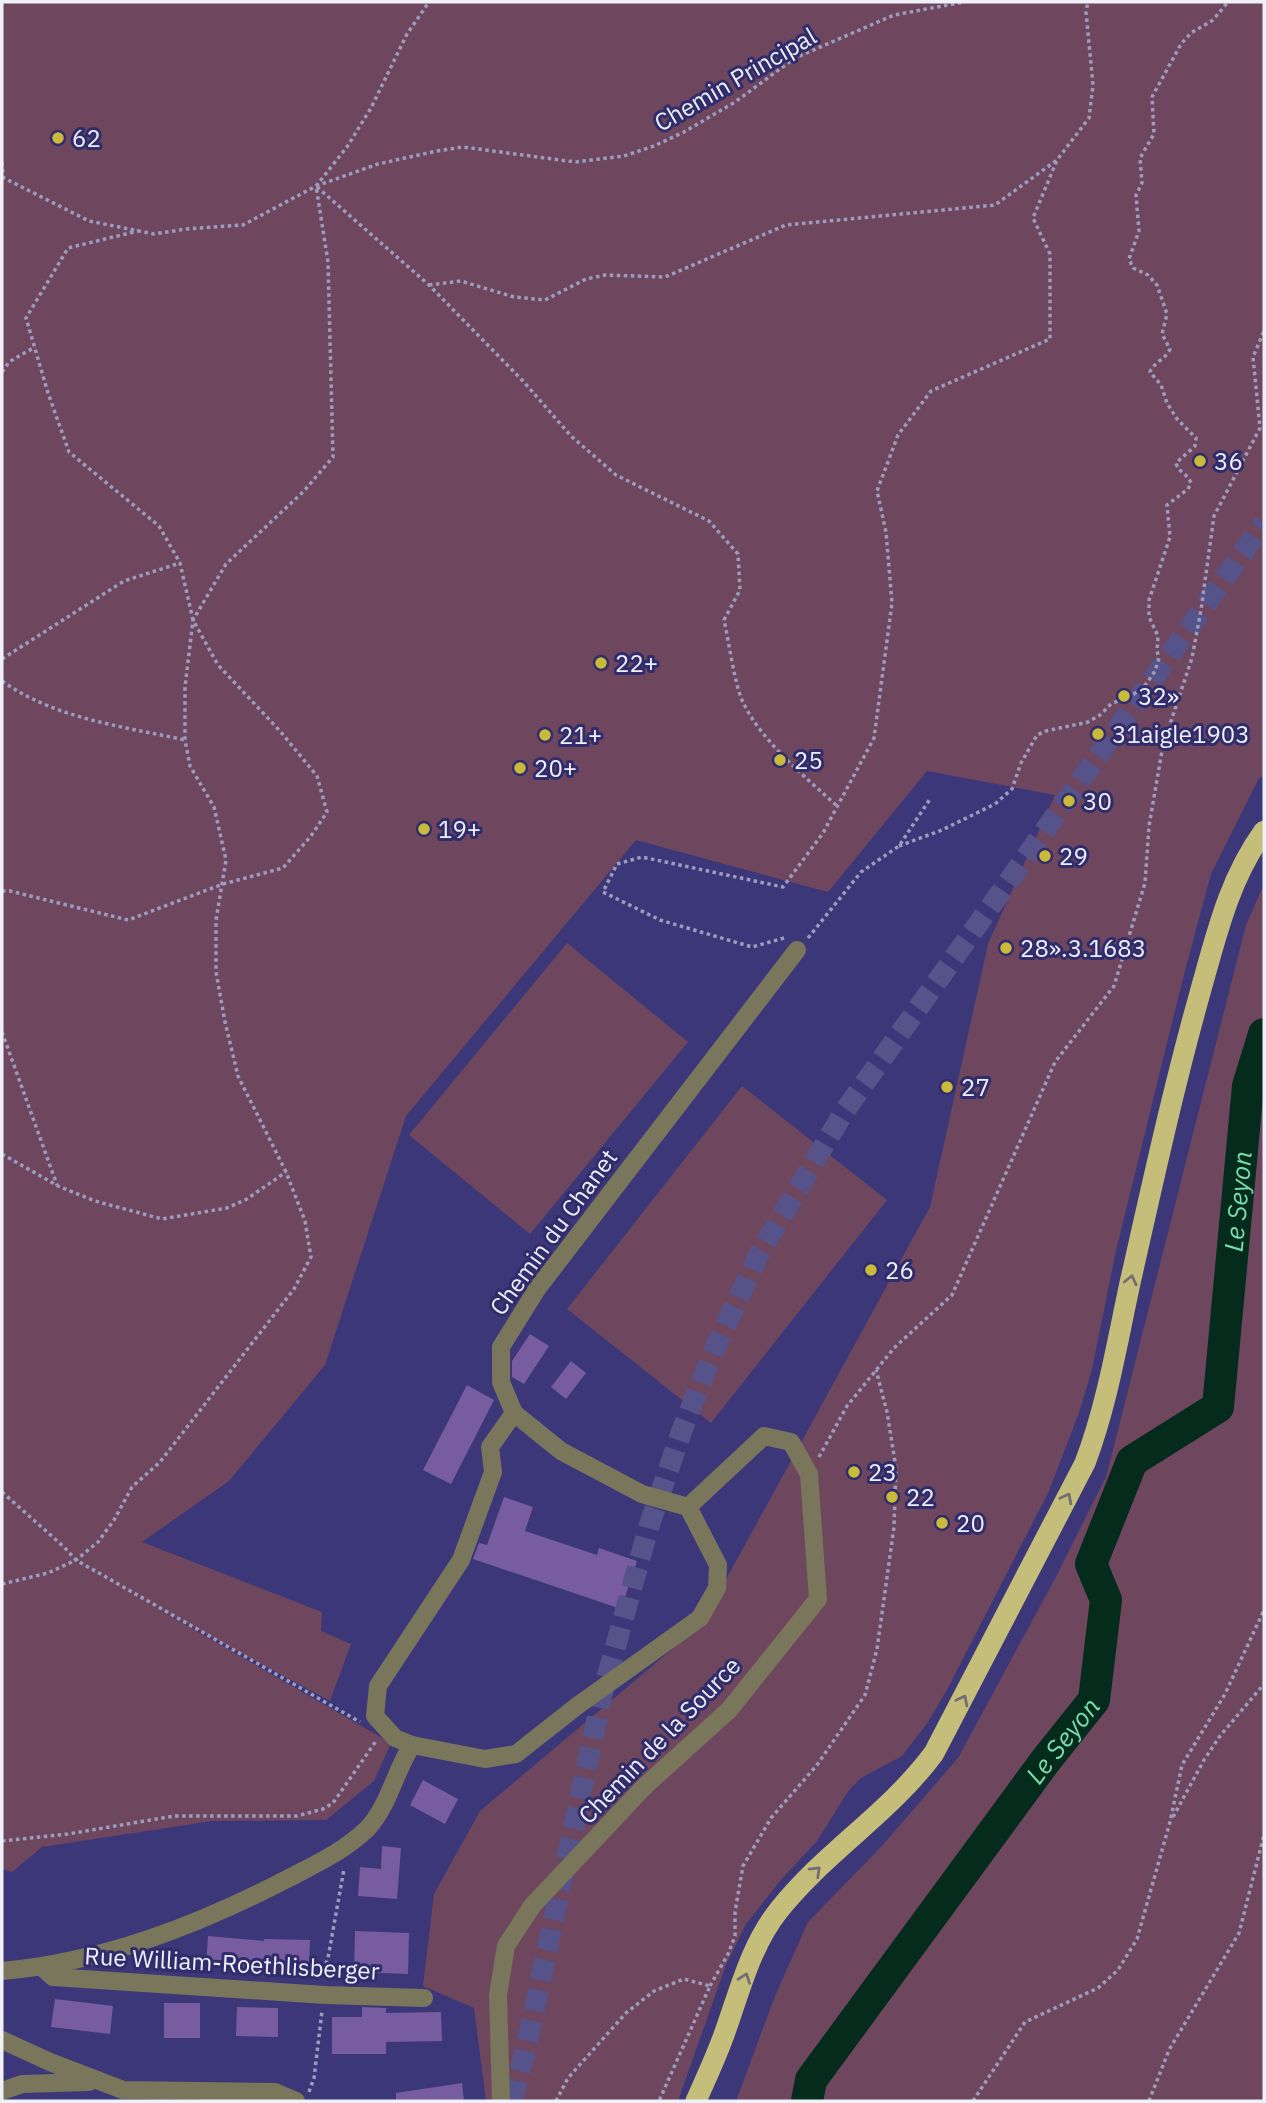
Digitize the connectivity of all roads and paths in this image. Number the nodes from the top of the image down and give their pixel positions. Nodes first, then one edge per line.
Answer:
1 (429, 2) edge
2 (964, 2) edge
3 (1088, 2) edge
4 (1228, 2) edge
5 (1056, 160) junction
6 (2, 162) edge
7 (2, 177) edge
8 (316, 186) junction
9 (138, 231) junction
10 (429, 285) junction
11 (1264, 331) edge
12 (35, 347) junction
13 (2, 372) edge
14 (180, 563) junction
15 (193, 620) junction
16 (2, 659) edge
17 (2, 681) edge
18 (185, 740) junction
19 (930, 799) dead end
20 (837, 806) junction
21 (1264, 831) edge
22 (899, 846) junction
23 (223, 884) junction
24 (2, 891) edge
25 (797, 950) junction
26 (2, 1032) edge
27 (2, 1154) edge
28 (286, 1172) junction
29 (58, 1186) junction
30 (876, 1370) junction
31 (514, 1413) junction
32 (809, 1474) junction
33 (2, 1492) edge
34 (688, 1507) junction
35 (76, 1560) junction
36 (2, 1584) edge
37 (1264, 1610) edge
38 (1264, 1684) edge
39 (381, 1721) junction
40 (412, 1745) junction
41 (1170, 1822) junction
42 (1264, 1835) edge
43 (2, 1841) edge
44 (344, 1849) junction
45 (42, 1967) junction
46 (2, 1971) edge
47 (710, 1986) junction
48 (320, 1994) junction
49 (424, 1998) dead end
50 (724, 2036) junction
51 (2, 2040) edge
52 (96, 2081) junction
53 (2, 2091) edge
54 (296, 2101) edge
55 (306, 2101) edge
56 (501, 2101) edge
57 (556, 2101) edge
58 (659, 2101) edge
59 (696, 2101) edge
60 (711, 2101) edge
61 (973, 2101) edge
62 (1149, 2101) edge

1 - 8 path
2 - 8 path, Chemin Principal
3 - 5 path
4 - 22 path
5 - 10 path
5 - 20 path
6 - 7 path
7 - 9 path
8 - 9 path, Chemin Principal
8 - 10 path
8 - 15 path
9 - 12 path
10 - 20 path
11 - 30 path
12 - 13 path
12 - 14 path
14 - 15 path
14 - 16 path
15 - 18 path
15 - 23 path
17 - 18 path
18 - 23 path
19 - 22 path
20 - 25 path
50 -> 21 highway
22 - 25 path
23 - 24 path
23 - 28 path
25 - 31 street, Chemin du Chanet
26 - 29 path
27 - 29 path
28 - 29 path
28 - 35 path
30 - 32 path
30 - 47 path
31 - 34 street
31 - 39 street
32 - 34 street, Chemin de la Source
32 - 56 street, Chemin de la Source
33 - 35 path
34 - 40 street
35 - 36 path
35 - 39 path
37 - 41 path
38 - 41 path
39 - 40 street
39 - 43 path
40 - 44 street
41 - 61 path
42 - 62 path
44 - 45 street
44 - 48 path
45 - 46 street
45 - 48 street, Rue William-Roethlisberger
47 - 57 path
47 - 58 path
48 - 49 street, Rue William-Roethlisberger
48 - 55 path
50 - 59 highway
50 - 60 highway
51 - 52 street
52 - 53 street
52 - 54 street

